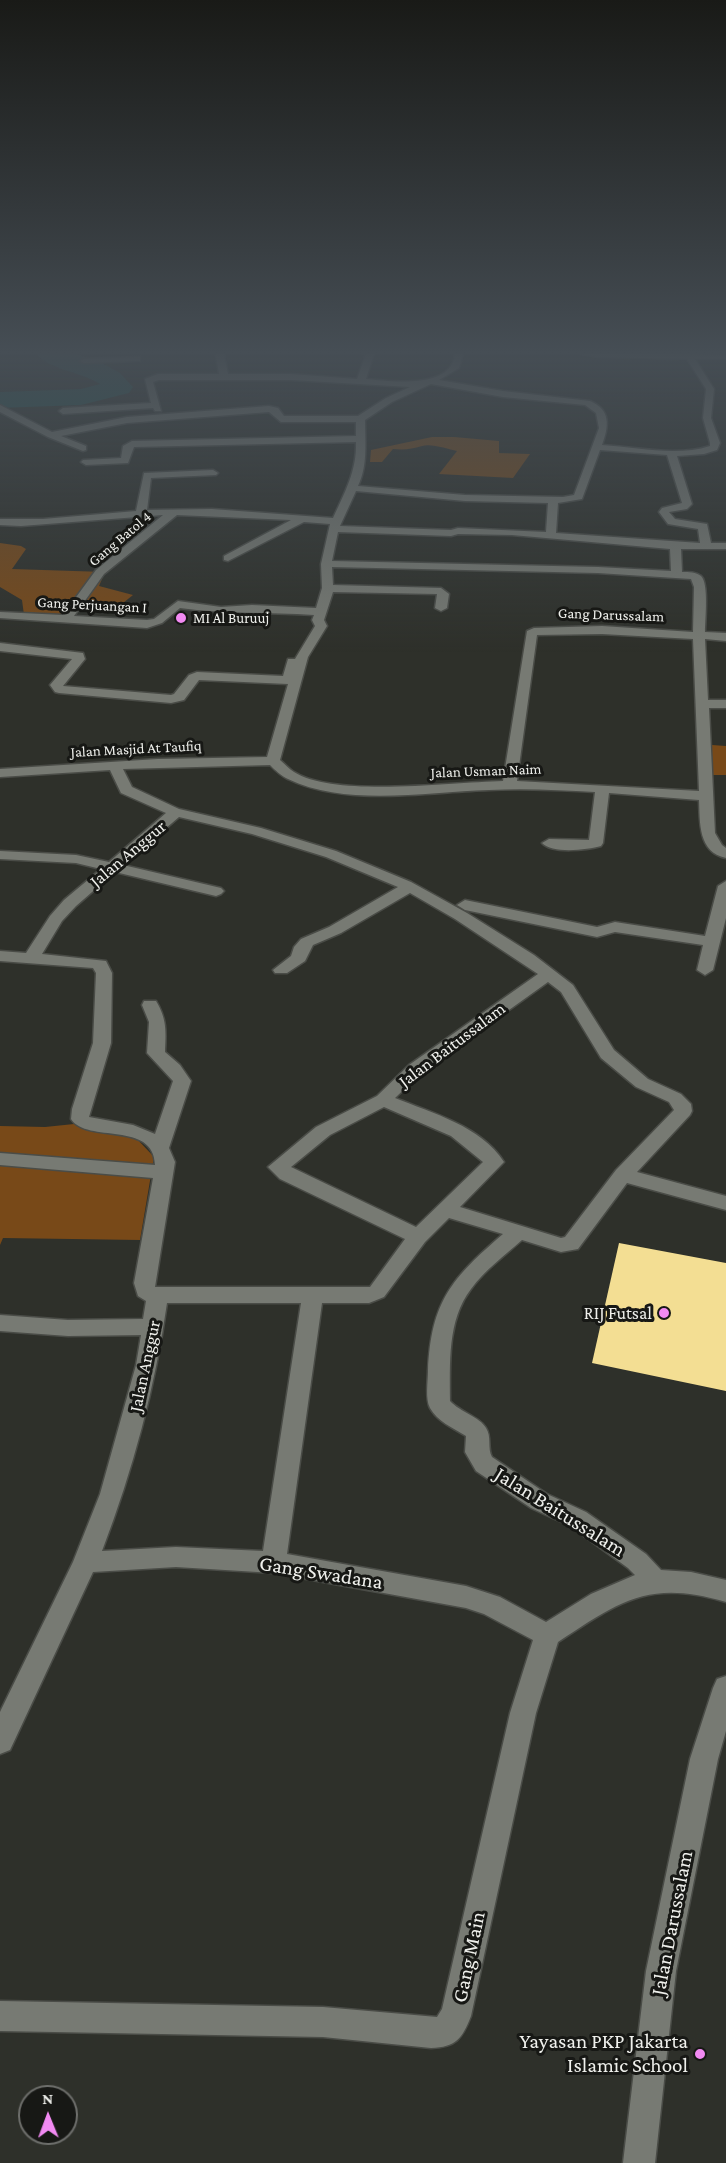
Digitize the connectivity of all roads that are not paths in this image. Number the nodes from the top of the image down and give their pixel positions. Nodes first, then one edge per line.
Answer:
1 (127, 451) edge
2 (361, 451) edge
3 (595, 451) edge
4 (655, 451) edge
5 (692, 451) edge
6 (671, 452) junction
7 (86, 462) dead end
8 (213, 473) dead end
9 (353, 488) junction
10 (553, 500) junction
11 (174, 512) junction
12 (141, 513) junction
13 (303, 518) junction
14 (445, 518) dead end
15 (0, 522) edge
16 (334, 525) junction
17 (444, 533) junction
18 (551, 536) junction
19 (675, 546) junction
20 (706, 546) junction
21 (726, 546) edge
22 (228, 558) dead end
23 (326, 564) junction
24 (678, 573) junction
25 (328, 588) junction
26 (441, 608) dead end
27 (0, 615) edge
28 (16, 616) junction
29 (319, 616) junction
30 (66, 619) junction
31 (0, 628) edge
32 (699, 636) junction
33 (726, 637) edge
34 (0, 647) edge
35 (702, 704) junction
36 (726, 704) edge
37 (273, 761) junction
38 (115, 766) junction
39 (0, 773) edge
40 (509, 785) junction
41 (603, 789) junction
42 (707, 796) junction
43 (174, 812) junction
44 (549, 843) dead end
45 (726, 854) edge
46 (0, 855) edge
47 (112, 867) junction
48 (726, 886) edge
49 (410, 887) junction
50 (216, 891) dead end
51 (465, 905) dead end
52 (712, 942) junction
53 (0, 956) edge
54 (32, 957) junction
55 (281, 970) dead end
56 (705, 970) dead end
57 (548, 974) junction
58 (150, 1005) dead end
59 (383, 1100) junction
60 (159, 1147) junction
61 (0, 1159) edge
62 (163, 1172) junction
63 (622, 1175) junction
64 (726, 1203) edge
65 (444, 1209) junction
66 (518, 1232) junction
67 (418, 1237) junction
68 (157, 1296) junction
69 (312, 1296) junction
70 (0, 1323) edge
71 (154, 1327) junction
72 (85, 1562) junction
73 (274, 1562) junction
74 (655, 1581) junction
75 (726, 1591) edge
76 (548, 1635) junction
77 (726, 1688) edge
78 (0, 1741) edge
79 (0, 2016) edge
80 (639, 2163) edge

1 - 7 street
2 - 9 street
3 - 10 street
4 - 6 street
5 - 6 street
6 - 20 street
8 - 12 street
9 - 10 street
9 - 16 street
10 - 18 street
11 - 12 street
11 - 13 street
11 - 30 street, Gang Batol 4
12 - 15 street
13 - 16 street
13 - 22 street
14 - 17 street
16 - 17 street
16 - 23 street
17 - 18 street
18 - 19 street
19 - 20 street
19 - 24 street
20 - 21 street
23 - 24 street
23 - 25 street
24 - 32 street
25 - 26 street
25 - 29 street
27 - 28 street, Gang Perjuangan I
28 - 30 street, Gang Perjuangan I
28 - 31 street
29 - 30 street, Gang Perjuangan I
29 - 34 street
29 - 37 street
32 - 33 street
32 - 35 street
32 - 40 street, Gang Darussalam
35 - 36 street
35 - 42 street
37 - 38 street, Jalan Masjid At Taufiq
37 - 40 street, Jalan Usman Naim
38 - 39 street, Jalan Masjid At Taufiq
38 - 43 street, Jalan Anggur
40 - 41 street, Jalan Usman Naim
41 - 42 street, Jalan Usman Naim
41 - 44 street
42 - 45 street
43 - 47 street, Jalan Anggur
43 - 49 street
46 - 47 street
47 - 50 street
47 - 54 street, Jalan Anggur
48 - 52 street
49 - 55 street
49 - 57 street
51 - 52 street
52 - 56 street
53 - 54 street
54 - 60 street
57 - 59 street, Jalan Baitussalam
57 - 63 street
58 - 60 street
59 - 65 street
59 - 67 street, Jalan Baitussalam
60 - 62 street, Jalan Anggur
61 - 62 street
62 - 68 street, Jalan Anggur
63 - 64 street
63 - 66 street
65 - 66 street
65 - 67 street
66 - 74 street, Jalan Baitussalam
67 - 69 street
68 - 69 street
68 - 71 street, Jalan Anggur
69 - 73 street
70 - 71 street
71 - 72 street, Jalan Anggur
72 - 73 street, Gang Swadana
72 - 78 street, Jalan Anggur
73 - 76 street, Gang Swadana
74 - 75 street
74 - 76 street
76 - 79 street, Gang Main
77 - 80 street, Jalan Darussalam

